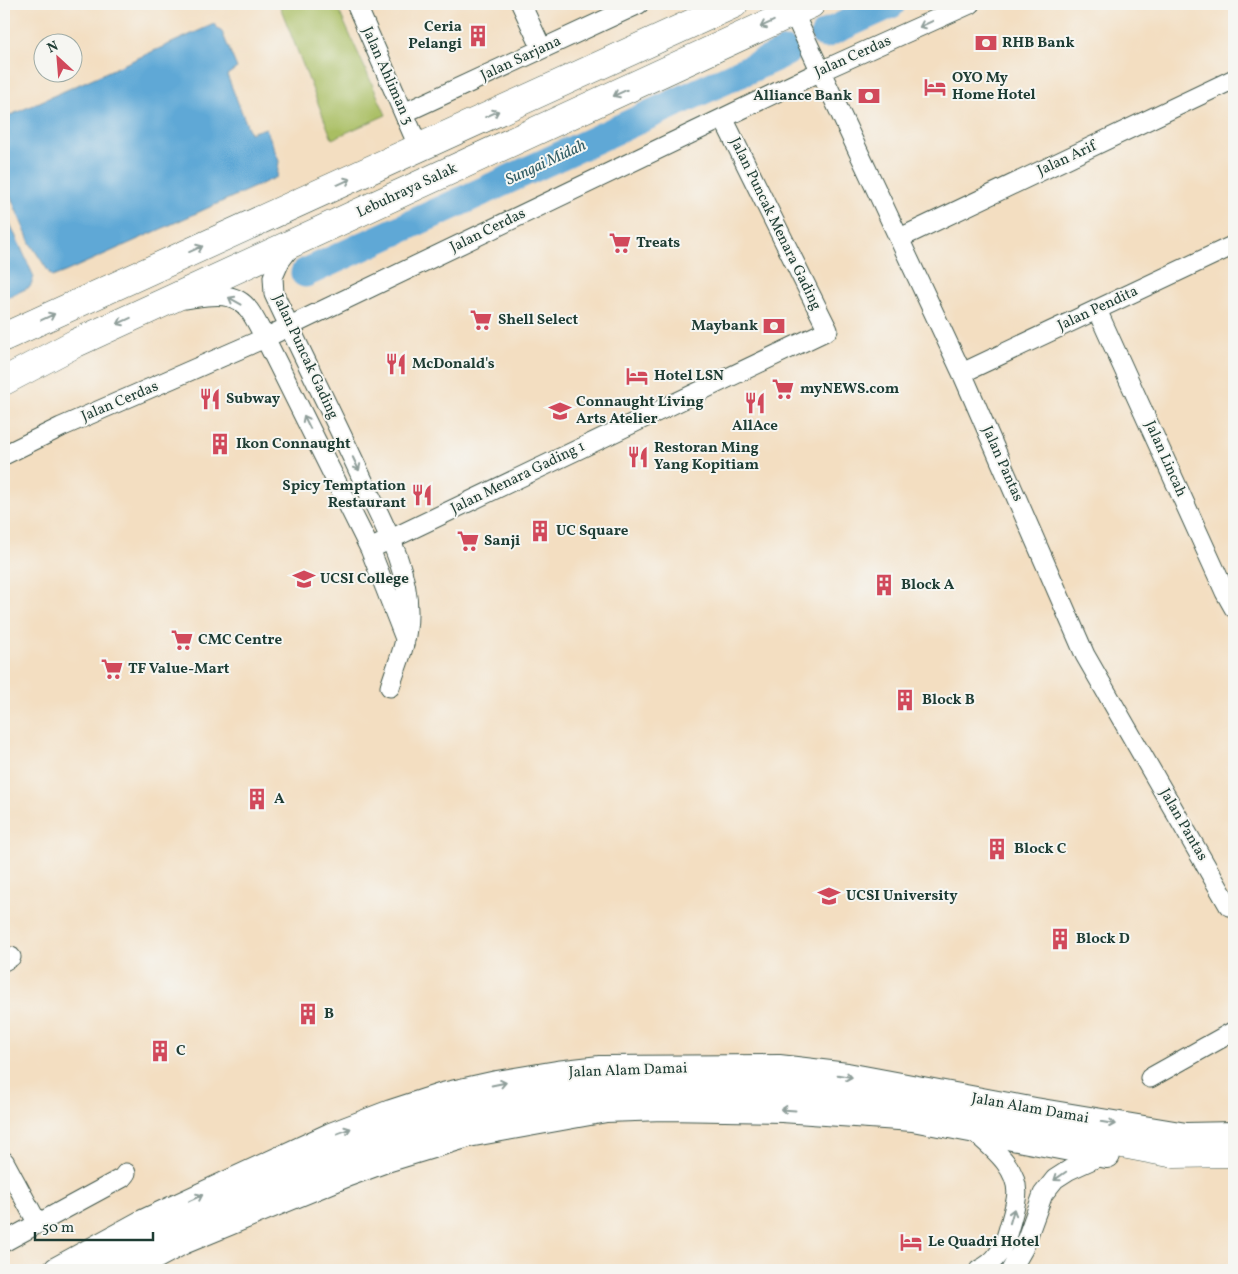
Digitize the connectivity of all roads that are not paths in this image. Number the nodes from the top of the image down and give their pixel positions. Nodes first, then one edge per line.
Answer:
1 (356, 4) edge
2 (520, 4) edge
3 (639, 4) edge
4 (734, 4) edge
5 (970, 4) edge
6 (802, 8) edge
7 (703, 10) edge
8 (542, 49) junction
9 (821, 71) junction
10 (1234, 80) edge
11 (404, 113) junction
12 (723, 118) junction
13 (419, 148) junction
14 (900, 238) junction
15 (293, 244) junction
16 (1233, 250) edge
17 (168, 301) junction
18 (1097, 310) junction
19 (288, 326) junction
20 (828, 330) joint
21 (4, 337) edge
22 (265, 338) junction
23 (962, 373) junction
24 (4, 381) edge
25 (4, 456) edge
26 (390, 539) junction
27 (370, 549) junction
28 (1234, 608) edge
29 (406, 642) junction
30 (390, 687) dead end
31 (1229, 906) dead end
32 (1234, 1031) edge
33 (1150, 1078) dead end
34 (973, 1130) junction
35 (1234, 1135) edge
36 (1234, 1153) edge
37 (1104, 1154) junction
38 (1234, 1158) edge
39 (4, 1161) edge
40 (1234, 1166) edge
41 (126, 1174) dead end
42 (38, 1224) junction
43 (4, 1242) edge
44 (59, 1270) edge
45 (90, 1270) edge
46 (105, 1270) edge
47 (129, 1270) edge
48 (979, 1270) edge
49 (1011, 1270) edge

1 - 11 street, Jalan Ahliman 3
2 - 8 street
3 - 8 street, Jalan Sarjana
4 - 7 highway
5 -> 9 street, Jalan Cerdas
6 - 9 street, Jalan Pantas
6 -> 15 highway, Lebuhraya Salak
13 -> 7 highway
8 - 11 street, Jalan Sarjana
9 - 12 street, Jalan Cerdas
9 - 14 street, Jalan Pantas
10 - 14 street, Jalan Arif
11 - 13 street, Jalan Ahliman 3
12 - 19 street, Jalan Cerdas
12 - 20 street, Jalan Puncak Menara Gading
21 -> 13 highway
14 - 23 street, Jalan Pantas
15 - 17 highway, Lebuhraya Salak
15 - 19 street, Jalan Puncak Gading
16 - 18 street, Jalan Pendita
22 -> 17 street, Jalan Puncak Gading
17 -> 24 highway, Lebuhraya Salak
18 - 23 street, Jalan Pendita
18 - 28 street, Jalan Lincah
19 - 22 street, Jalan Cerdas
19 -> 26 street, Jalan Puncak Gading
20 - 26 street, Jalan Menara Gading 1
22 - 25 street, Jalan Cerdas
27 -> 22 street, Jalan Puncak Gading
23 - 31 street, Jalan Pantas
26 - 27 street, Jalan Menara Gading 1
26 - 29 street, Jalan Puncak Gading
27 - 29 street, Jalan Puncak Gading
29 - 30 street, Jalan Puncak Gading
32 - 33 street
34 - 37 main road, Jalan Alam Damai
34 -> 47 main road, Jalan Alam Damai
48 -> 34 street
44 -> 35 main road, Jalan Alam Damai
36 - 45 highway
37 - 40 main road, Jalan Alam Damai
37 -> 49 street
38 - 46 highway
39 - 42 street
41 - 42 street
42 - 43 street

